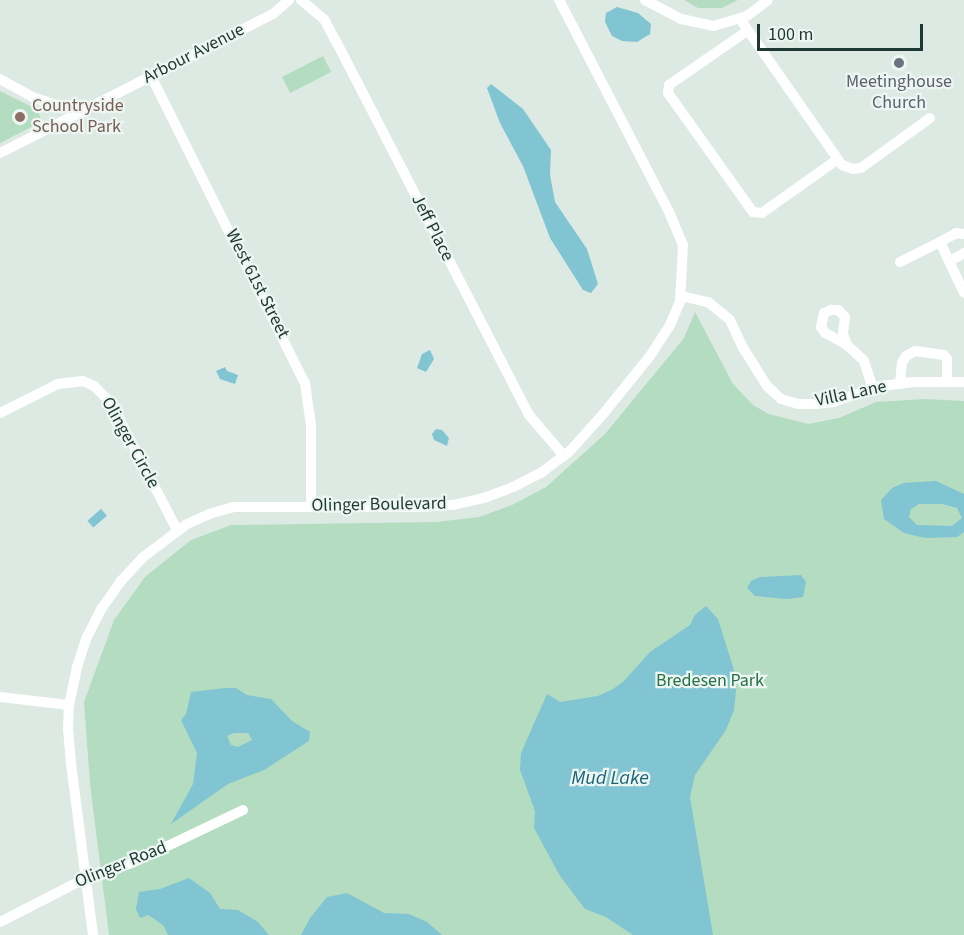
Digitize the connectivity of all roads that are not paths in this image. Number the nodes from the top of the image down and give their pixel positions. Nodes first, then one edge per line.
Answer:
1 (289, 0) edge
2 (301, 0) edge
3 (560, 0) edge
4 (645, 0) edge
5 (768, 0) edge
6 (740, 19) junction
7 (747, 31) junction
8 (152, 76) junction
9 (0, 79) edge
10 (79, 112) junction
11 (930, 118) dead end
12 (0, 153) edge
13 (838, 159) junction
14 (964, 234) edge
15 (940, 242) junction
16 (964, 253) edge
17 (900, 262) dead end
18 (952, 265) junction
19 (964, 293) edge
20 (681, 296) junction
21 (847, 345) dead end
22 (947, 381) junction
23 (964, 382) edge
24 (900, 384) junction
25 (873, 388) junction
26 (0, 413) edge
27 (564, 456) junction
28 (311, 506) junction
29 (177, 530) junction
30 (0, 697) edge
31 (69, 705) junction
32 (243, 810) dead end
33 (86, 878) junction
34 (0, 922) edge
35 (93, 935) edge

1 - 8 street, Arbour Avenue
2 - 27 street, Jeff Place
3 - 20 street, Olinger Boulevard
4 - 6 street
5 - 6 street
6 - 7 street
7 - 13 street
7 - 13 street
8 - 10 street, Arbour Avenue
8 - 28 street, West 61st Street
9 - 10 street
10 - 12 street, Arbour Avenue
11 - 13 street
14 - 15 street
15 - 17 street
15 - 18 street
16 - 18 street
18 - 19 street
20 - 25 street, Villa Lane
20 - 27 street, Olinger Boulevard
21 - 25 street
22 - 23 street, Villa Lane
22 - 24 street, Villa Lane
22 - 24 street
24 - 25 street, Villa Lane
26 - 29 street, Olinger Circle
27 - 28 street, Olinger Boulevard
28 - 29 street, Olinger Boulevard
29 - 31 street, Olinger Boulevard
30 - 31 street
31 - 33 street, Olinger Boulevard
32 - 33 street, Olinger Road
33 - 34 street, Olinger Road
33 - 35 street, Olinger Boulevard

